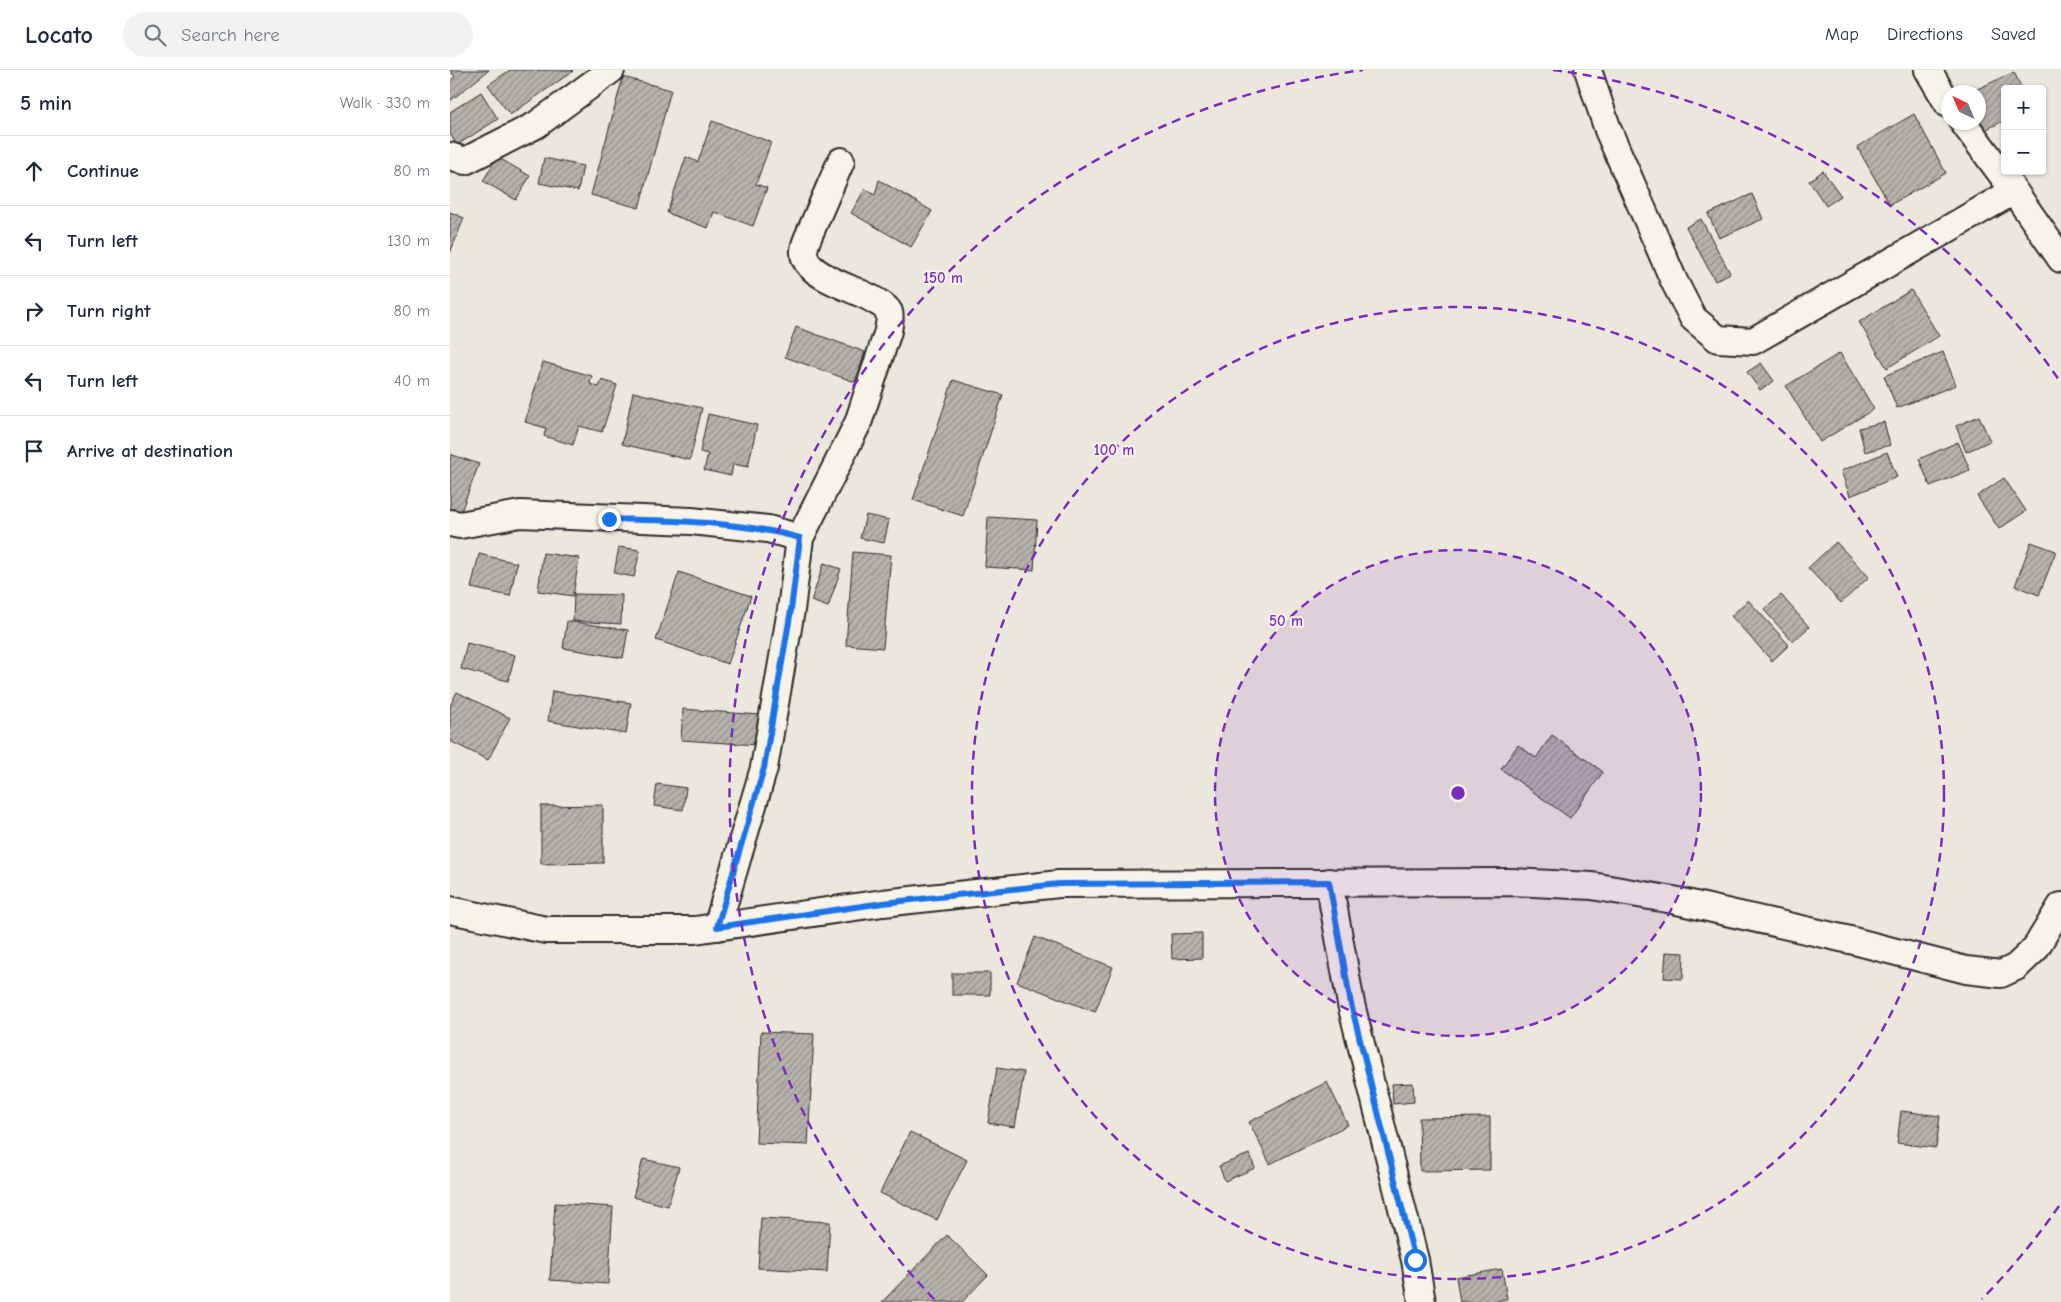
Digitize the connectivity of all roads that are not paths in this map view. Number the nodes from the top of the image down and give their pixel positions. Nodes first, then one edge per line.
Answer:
1 (612, 70) edge
2 (1588, 70) edge
3 (1928, 70) edge
4 (1941, 92) edge
5 (1969, 130) edge
6 (450, 156) edge
7 (841, 160) dead end
8 (2014, 191) junction
9 (2061, 258) edge
10 (450, 523) edge
11 (800, 538) junction
12 (1329, 882) junction
13 (2061, 906) edge
14 (450, 910) edge
15 (717, 927) junction
16 (1422, 1302) edge

1 - 6 street
2 - 8 street
3 - 4 street
5 - 8 street
7 - 11 street
8 - 9 street
10 - 11 street
11 - 15 street
12 - 13 street
12 - 15 street
12 - 16 street
14 - 15 street

